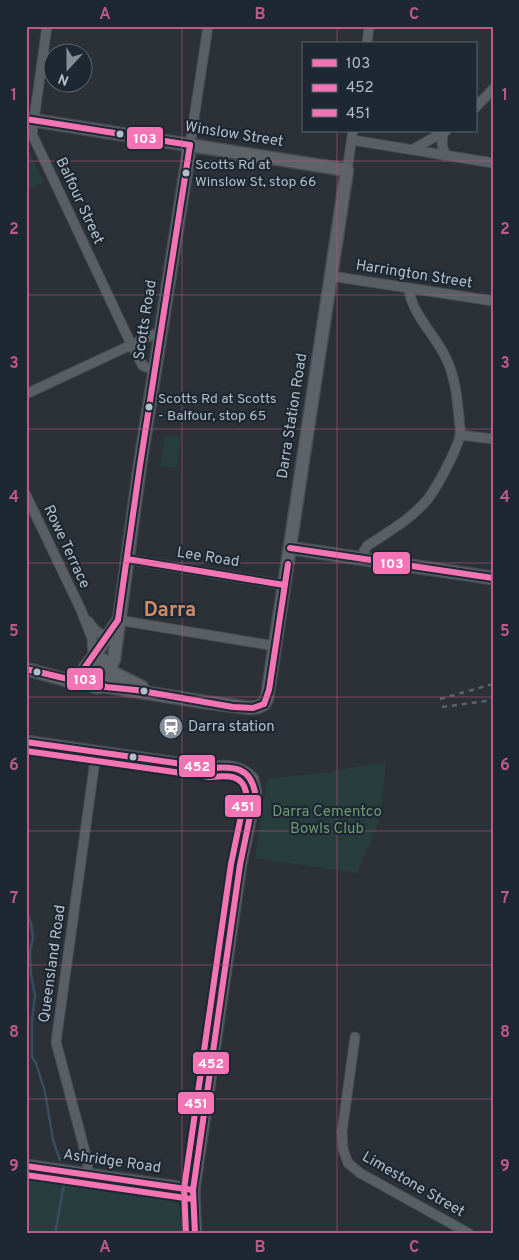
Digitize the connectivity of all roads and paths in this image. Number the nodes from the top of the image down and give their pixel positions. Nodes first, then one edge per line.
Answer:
1 (47, 26) edge
2 (208, 26) edge
3 (369, 26) edge
4 (366, 42) edge
5 (493, 89) edge
6 (476, 107) edge
7 (30, 119) edge
8 (444, 132) edge
9 (352, 136) edge
10 (190, 145) junction
11 (413, 149) junction
12 (446, 156) junction
13 (493, 163) edge
14 (348, 170) junction
15 (331, 276) junction
16 (409, 288) junction
17 (493, 301) edge
18 (161, 331) junction
19 (131, 344) junction
20 (155, 370) junction
21 (26, 394) edge
22 (460, 435) junction
23 (493, 440) edge
24 (26, 495) edge
25 (290, 548) junction
26 (127, 559) junction
27 (363, 559) junction
28 (493, 578) edge
29 (284, 584) junction
30 (80, 610) junction
31 (118, 620) junction
32 (111, 640) junction
33 (275, 646) junction
34 (89, 668) junction
35 (26, 669) edge
36 (112, 669) junction
37 (104, 686) junction
38 (155, 694) junction
39 (26, 742) edge
40 (96, 753) junction
41 (355, 1037) dead end
42 (27, 1168) edge
43 (87, 1175) junction
44 (193, 1190) junction
45 (195, 1234) edge
46 (470, 1234) edge

1 - 7 street, Balfour Street
2 - 10 street, Scotts Road
3 - 4 street
5 - 6 street
7 - 10 street, Winslow Street
7 - 19 street, Balfour Street
8 - 11 street
8 - 12 street
9 - 11 street
9 - 14 street, Darra Station Road
10 - 14 street, Winslow Street
10 - 18 street, Scotts Road
11 - 12 street
12 - 13 street
14 - 15 street, Darra Station Road
15 - 16 street, Harrington Street
15 - 25 street, Darra Station Road
16 - 17 street, Harrington Street
16 - 22 street
18 - 19 street
18 - 20 street, Scotts Road
19 - 20 street, Balfour Street
19 - 21 street
20 - 26 street, Scotts Road
22 - 23 street
22 - 27 street
24 - 30 street, Rowe Terrace
25 - 27 street
25 - 29 street, Darra Station Road
26 - 29 street, Lee Road
26 - 31 street, Scotts Road
27 - 28 street
29 - 33 street, Darra Station Road
30 - 32 street, Rowe Terrace
30 - 34 street, Rowe Terrace
31 - 32 street, Scotts Road
31 - 33 street
32 - 34 street, Scotts Road
32 - 36 street, Scotts Road
33 - 38 street, Darra Station Road
34 - 35 street
34 - 36 street
34 - 37 street
36 - 37 street
36 - 38 street
37 - 38 street
39 - 40 street
40 - 43 street, Queensland Road
40 - 44 street
41 - 46 street, Limestone Street
42 - 43 street, Ashridge Road
43 - 44 street, Ashridge Road
44 - 45 street

